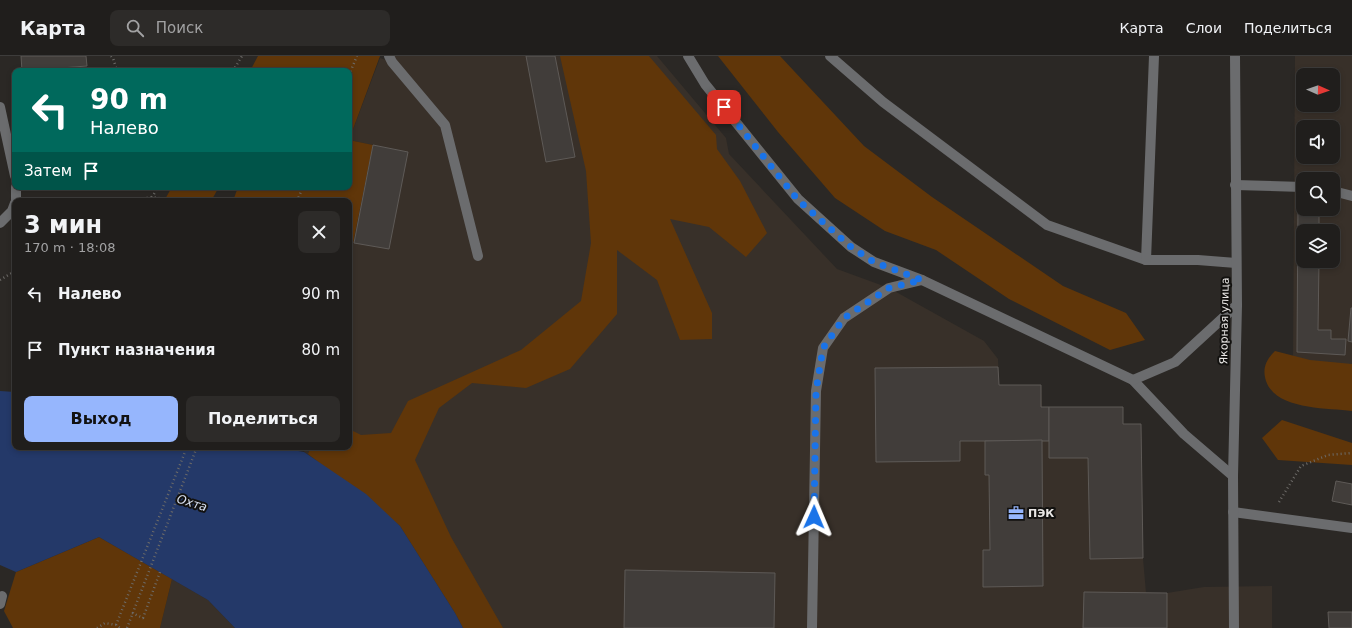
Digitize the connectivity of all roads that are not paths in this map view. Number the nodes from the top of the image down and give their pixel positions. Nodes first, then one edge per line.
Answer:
1 (389, 56) edge
2 (688, 56) edge
3 (830, 56) edge
4 (1154, 56) edge
5 (1235, 56) edge
6 (0, 108) edge
7 (12, 162) edge
8 (1235, 184) junction
9 (1296, 187) edge
10 (1340, 193) edge
11 (1352, 196) edge
12 (12, 212) edge
13 (0, 223) edge
14 (478, 256) dead end
15 (1146, 260) junction
16 (1236, 263) junction
17 (922, 280) junction
18 (1237, 305) junction
19 (1133, 380) junction
20 (1233, 476) junction
21 (1233, 512) junction
22 (1352, 528) edge
23 (812, 628) edge
24 (1234, 628) edge

1 - 14 street
2 - 17 street
3 - 15 street
4 - 15 street
5 - 8 street, Якорная улица
6 - 7 street
8 - 9 street
8 - 16 street, Якорная улица
10 - 11 street
12 - 13 street
15 - 16 street
16 - 18 street, Якорная улица
17 - 19 street
17 - 23 street
18 - 19 street
18 - 20 street, Якорная улица
19 - 20 street
20 - 21 street, Якорная улица
21 - 22 street
21 - 24 street, Якорная улица

